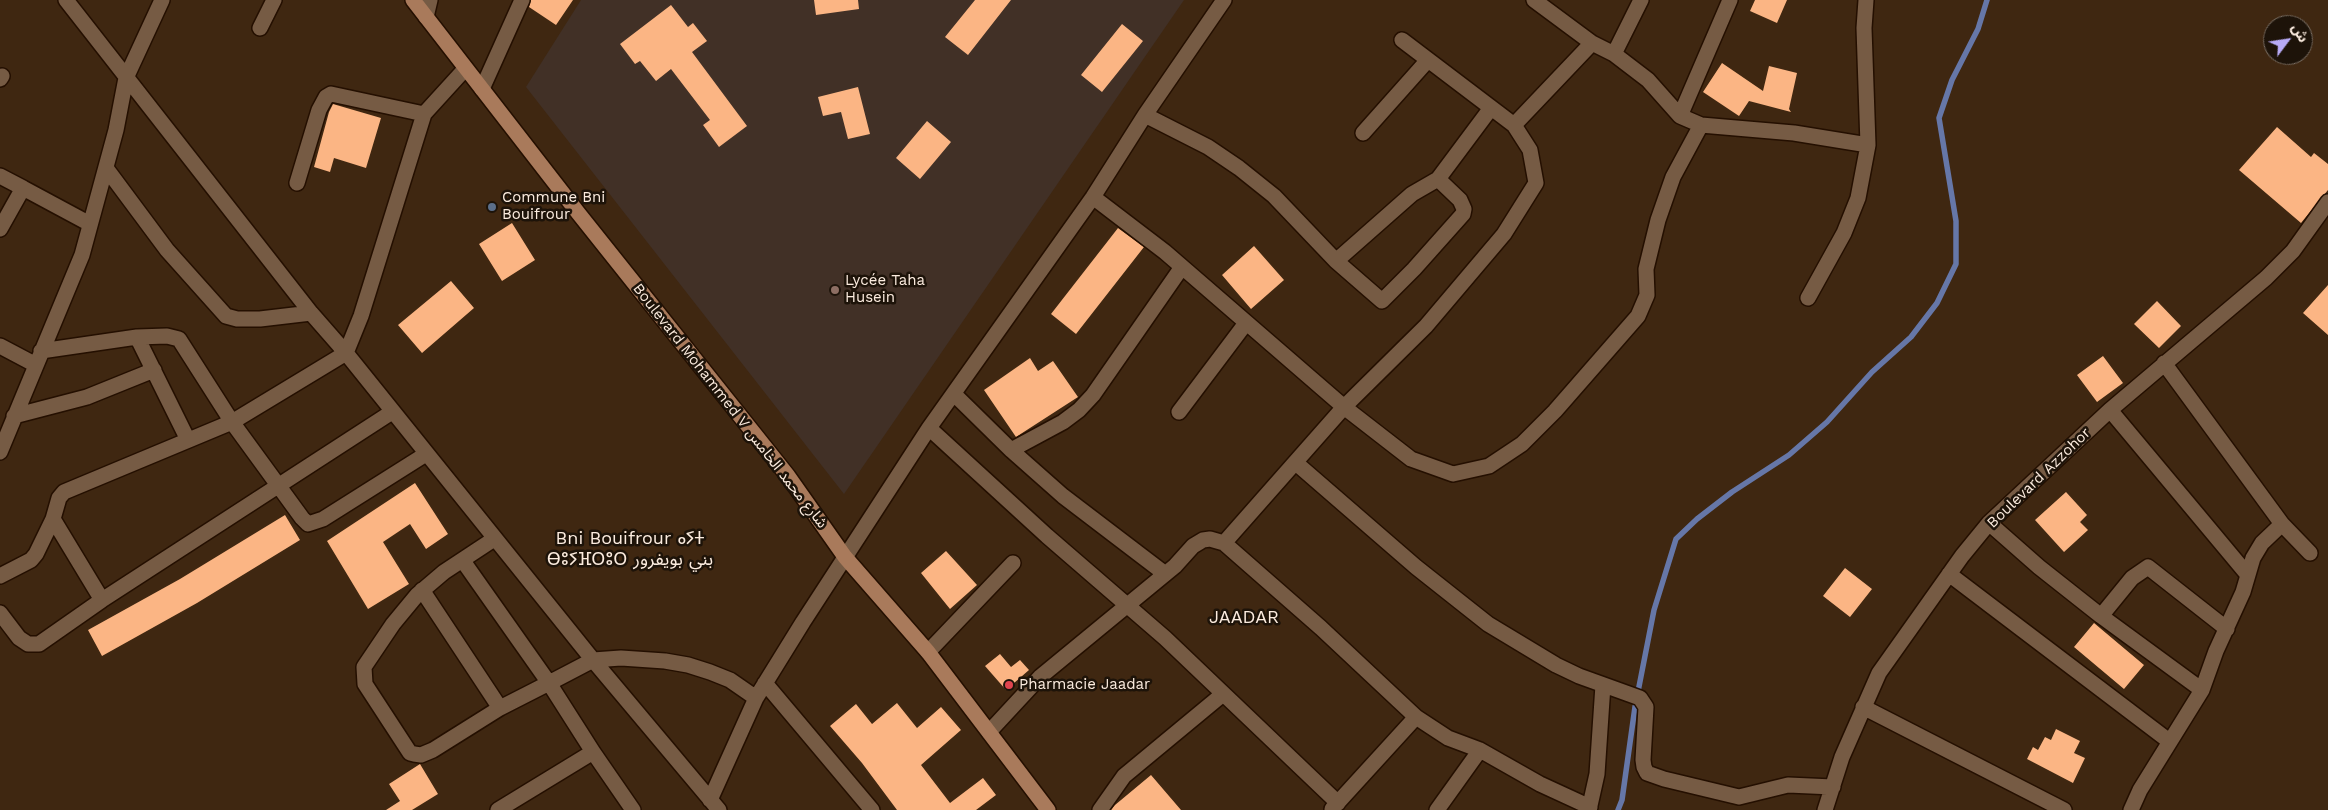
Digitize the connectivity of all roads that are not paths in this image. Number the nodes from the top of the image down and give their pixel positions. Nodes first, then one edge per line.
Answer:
1 (66, 0) edge
2 (162, 0) edge
3 (274, 0) edge
4 (413, 0) edge
5 (430, 0) edge
6 (522, 0) edge
7 (1224, 0) edge
8 (1534, 0) edge
9 (1641, 0) edge
10 (1730, 0) edge
11 (1866, 0) edge
12 (426, 17) junction
13 (260, 28) dead end
14 (1402, 40) dead end
15 (1592, 43) junction
16 (1614, 54) junction
17 (1428, 60) junction
18 (465, 69) junction
19 (126, 78) junction
20 (482, 89) junction
21 (1491, 108) junction
22 (424, 114) junction
23 (1146, 115) junction
24 (1680, 116) junction
25 (1514, 125) junction
26 (1701, 125) junction
27 (1363, 133) dead end
28 (1868, 145) junction
29 (106, 168) junction
30 (0, 176) edge
31 (1438, 179) junction
32 (296, 183) dead end
33 (23, 188) junction
34 (1093, 197) junction
35 (2328, 202) edge
36 (90, 224) junction
37 (0, 229) edge
38 (1336, 261) junction
39 (1182, 267) junction
40 (1808, 298) dead end
41 (311, 313) junction
42 (1246, 323) junction
43 (137, 338) junction
44 (0, 346) edge
45 (346, 353) junction
46 (38, 358) junction
47 (2164, 363) junction
48 (154, 370) junction
49 (954, 394) junction
50 (1344, 407) junction
51 (2110, 410) junction
52 (392, 412) junction
53 (1179, 412) dead end
54 (14, 416) junction
55 (232, 422) junction
56 (930, 428) junction
57 (188, 440) junction
58 (1011, 450) junction
59 (0, 452) edge
60 (426, 454) junction
61 (1296, 463) junction
62 (279, 486) junction
63 (53, 519) junction
64 (1989, 523) junction
65 (2282, 524) junction
66 (494, 538) junction
67 (1224, 543) junction
68 (2310, 553) dead end
69 (845, 557) junction
70 (463, 561) junction
71 (1012, 563) dead end
72 (1164, 573) junction
73 (1949, 574) junction
74 (2246, 574) junction
75 (0, 576) edge
76 (422, 590) junction
77 (102, 600) junction
78 (1126, 605) junction
79 (0, 613) edge
80 (2101, 616) junction
81 (2227, 629) junction
82 (928, 652) junction
83 (593, 660) junction
84 (549, 683) junction
85 (765, 683) junction
86 (1608, 687) junction
87 (2202, 690) junction
88 (1223, 694) junction
89 (756, 698) junction
90 (1863, 706) junction
91 (500, 708) junction
92 (1416, 717) junction
93 (989, 732) junction
94 (2169, 741) junction
95 (1480, 750) junction
96 (593, 752) junction
97 (1833, 787) junction
98 (1736, 804) edge
99 (715, 805) edge
100 (1335, 807) edge
101 (1590, 809) edge
102 (498, 810) edge
103 (633, 810) edge
104 (872, 810) edge
105 (1048, 810) edge
106 (1100, 810) edge
107 (1437, 810) edge
108 (1825, 810) edge
109 (2064, 810) edge
110 (2131, 810) edge

1 - 19 street
2 - 19 street
3 - 13 street
4 - 12 main road, Boulevard Mohammed V شارع محمد الخامس
5 - 12 street
6 - 20 street
7 - 23 street
8 - 15 street
9 - 16 street
10 - 24 street
11 - 28 street
12 - 18 main road, Boulevard Mohammed V شارع محمد الخامس
14 - 17 street
15 - 16 street
15 - 25 street
16 - 24 street
17 - 21 street
17 - 27 street
18 - 20 main road, Boulevard Mohammed V شارع محمد الخامس
18 - 22 street
19 - 29 street
19 - 41 street
20 - 69 main road, Boulevard Mohammed V شارع محمد الخامس
21 - 25 street
21 - 31 street
22 - 32 street
22 - 45 street
23 - 34 street
23 - 38 street
24 - 26 street
25 - 50 street
26 - 28 street
26 - 50 street
28 - 40 street
29 - 36 street
29 - 41 street
30 - 33 street
31 - 38 street
31 - 38 street
33 - 36 street
33 - 37 street
34 - 39 street
34 - 49 street
35 - 47 street, Boulevard Azzohor
36 - 46 street
39 - 42 street
39 - 58 street
41 - 45 street
42 - 50 street
42 - 53 street
43 - 46 street
43 - 48 street
43 - 55 street
44 - 46 street
45 - 52 street
45 - 55 street
46 - 54 street
47 - 51 street, Boulevard Azzohor
47 - 65 street
48 - 54 street
48 - 57 street
49 - 56 street
49 - 58 street
50 - 61 street
51 - 64 street, Boulevard Azzohor
51 - 74 street
52 - 60 street
52 - 62 street
54 - 59 street
55 - 57 street
55 - 62 street
56 - 69 street
56 - 78 street
57 - 63 street
58 - 72 street
60 - 62 street
60 - 66 street
61 - 67 street
61 - 86 street
62 - 77 street
63 - 75 street
63 - 77 street
64 - 73 street, Boulevard Azzohor
64 - 80 street
65 - 68 street
65 - 74 street
66 - 70 street
66 - 83 street
67 - 72 street
67 - 92 street
69 - 82 main road, Boulevard Mohammed V شارع محمد الخامس
69 - 85 street
70 - 76 street
70 - 84 street
71 - 82 street
72 - 78 street
73 - 90 street, Boulevard Azzohor
73 - 94 street
74 - 81 street
76 - 91 street
76 - 91 street
77 - 79 street
78 - 88 street
78 - 93 street
80 - 81 street
80 - 87 street
81 - 87 street
82 - 93 main road, Boulevard Mohammed V شارع محمد الخامس
83 - 84 street
83 - 89 street
83 - 99 street
84 - 91 street
84 - 96 street
85 - 89 street
85 - 104 street
86 - 98 street
86 - 101 street
87 - 94 street
88 - 100 street
88 - 106 street
89 - 99 street
90 - 97 street, Boulevard Azzohor
90 - 109 street
92 - 95 street
92 - 100 street
93 - 105 main road, Boulevard Mohammed V شارع محمد الخامس
94 - 110 street
95 - 101 street
95 - 107 street
96 - 102 street
96 - 103 street
97 - 98 street
97 - 108 street, Boulevard Azzohor

